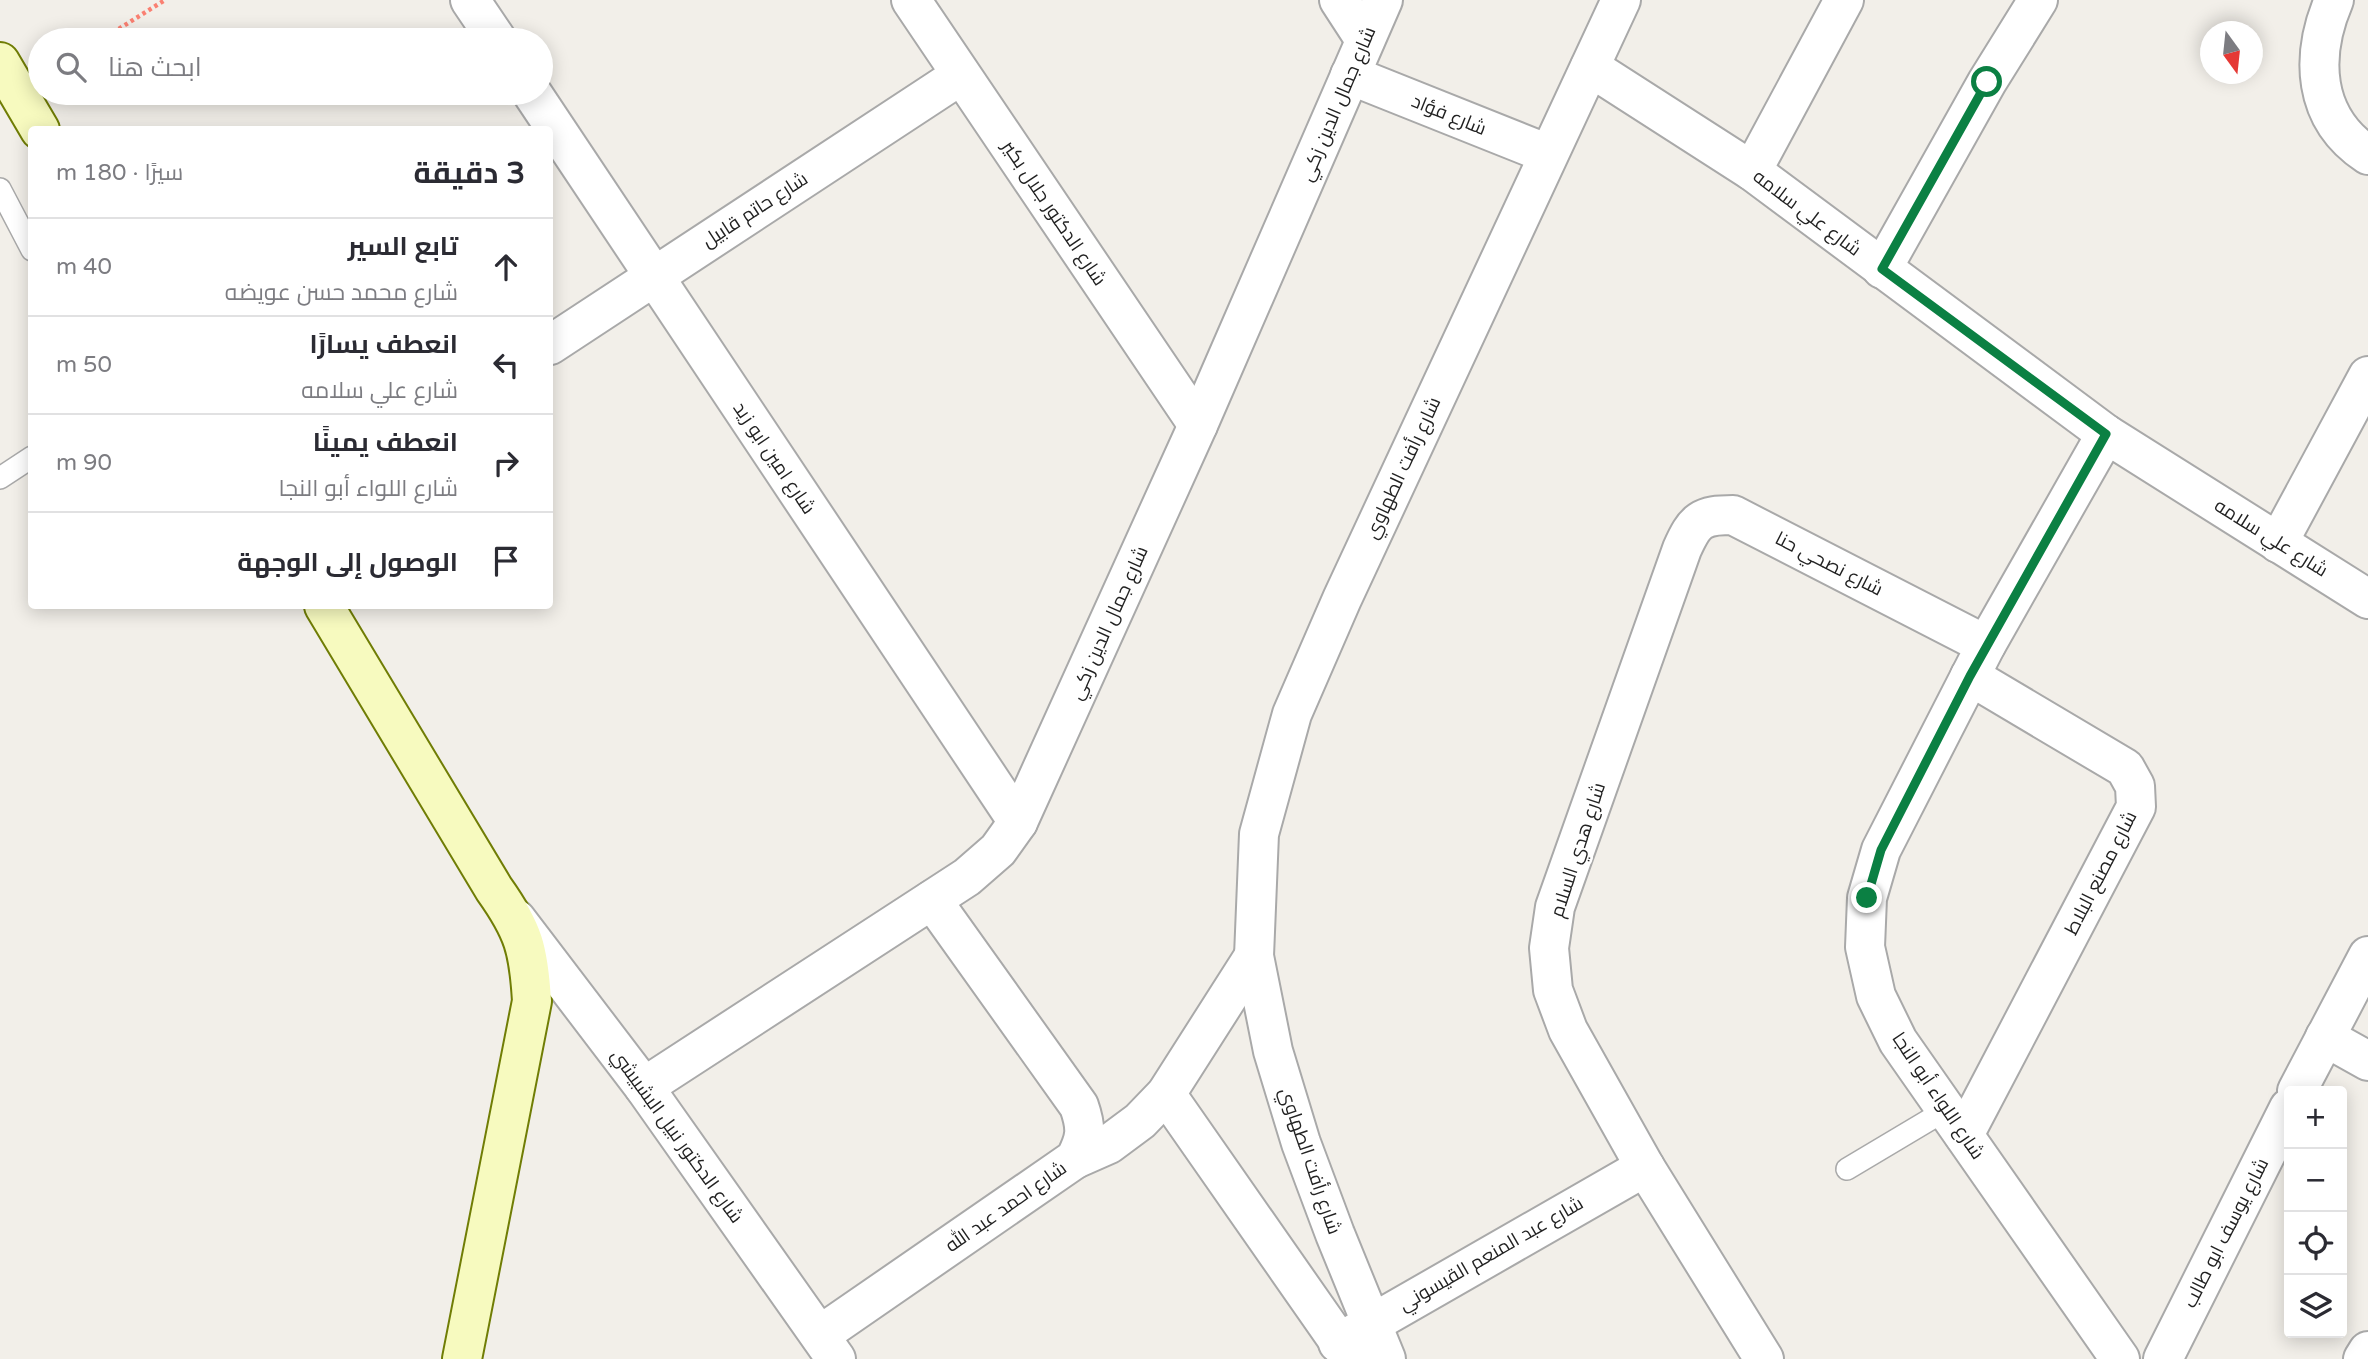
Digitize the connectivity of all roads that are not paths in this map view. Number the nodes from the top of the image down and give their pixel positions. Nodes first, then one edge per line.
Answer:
1 (470, 0) edge
2 (911, 0) edge
3 (1339, 0) edge
4 (1383, 0) edge
5 (1620, 0) edge
6 (1844, 0) edge
7 (2038, 0) edge
8 (2334, 0) edge
9 (489, 28) edge
10 (1365, 40) junction
11 (0, 62) edge
12 (1590, 66) junction
13 (961, 75) junction
14 (1350, 75) junction
15 (540, 105) edge
16 (38, 126) edge
17 (1548, 154) junction
18 (2368, 155) edge
19 (1752, 171) junction
20 (0, 189) edge
21 (28, 242) edge
22 (1882, 269) junction
23 (653, 277) junction
24 (553, 343) edge
25 (2368, 376) edge
26 (1198, 425) junction
27 (2106, 434) junction
28 (28, 460) edge
29 (0, 478) edge
30 (2278, 543) junction
31 (1682, 549) joint
32 (2368, 599) edge
33 (326, 609) edge
34 (1978, 660) junction
35 (1018, 822) junction
36 (933, 900) junction
37 (514, 916) junction
38 (1254, 956) junction
39 (2368, 956) edge
40 (2325, 1037) junction
41 (2368, 1061) edge
42 (2300, 1086) edge
43 (644, 1087) junction
44 (1166, 1094) junction
45 (2284, 1118) edge
46 (1955, 1122) junction
47 (1075, 1159) junction
48 (1645, 1167) junction
49 (1847, 1170) dead end
50 (1372, 1322) junction
51 (828, 1347) edge
52 (2368, 1351) edge
53 (1347, 1355) edge
54 (462, 1359) edge
55 (1387, 1359) edge
56 (1763, 1359) edge
57 (2120, 1359) edge
58 (2163, 1359) edge
59 (2363, 1359) edge

1 - 9 street
2 - 13 street, شارع الدكتور جلال بكير
3 - 10 street
4 - 10 street, شارع جمال الدين زكي
5 - 12 street, شارع رأفت الطهاوي
6 - 19 street
7 - 22 street
8 - 18 street
10 - 14 street, شارع جمال الدين زكي
11 - 16 street
12 - 17 street, شارع رأفت الطهاوي
12 - 19 street, شارع علي سلامه
13 - 23 street, شارع حاتم قابيل
13 - 26 street, شارع الدكتور جلال بكير
14 - 17 street, شارع فؤاد
14 - 26 street, شارع جمال الدين زكي
15 - 23 street, شارع امين ابو زيد
17 - 38 street, شارع رأفت الطهاوي
19 - 22 street, شارع علي سلامه
20 - 21 lane
22 - 27 street, شارع علي سلامه
23 - 24 street, شارع حاتم قابيل
23 - 35 street, شارع امين ابو زيد
25 - 30 street
26 - 35 street, شارع جمال الدين زكي
27 - 30 street, شارع علي سلامه
27 - 34 street, شارع اللواء أبو النجا
28 - 29 lane
30 - 32 street, شارع علي سلامه
31 - 34 street, شارع نصحي حنا
31 - 48 street, شارع هدي السلام
33 - 37 street, شارع الدكتور نبيل البشبيشي
34 - 46 street, شارع اللواء أبو النجا
34 - 46 street, شارع مصنع البلاط
35 - 36 street, شارع جمال الدين زكي
36 - 43 street, شارع جمال الدين زكي
36 - 47 street, شارع احمد عبد الله
37 - 43 street, شارع الدكتور نبيل البشبيشي
37 - 54 street, شارع الدكتور نبيل البشبيشي
38 - 44 street
38 - 50 street, شارع رأفت الطهاوي
39 - 40 street
40 - 41 street
40 - 42 street
43 - 51 street, شارع الدكتور نبيل البشبيشي
44 - 47 street
44 - 53 street
45 - 58 street, شارع يوسف ابو طالب
46 - 49 lane
46 - 57 street, شارع اللواء أبو النجا
47 - 51 street, شارع احمد عبد الله
48 - 50 street, شارع عبد المنعم القيسوني
48 - 56 street, شارع هدي السلام
50 - 53 street, شارع عبد المنعم القيسوني
50 - 55 street, شارع رأفت الطهاوي
52 - 59 street

